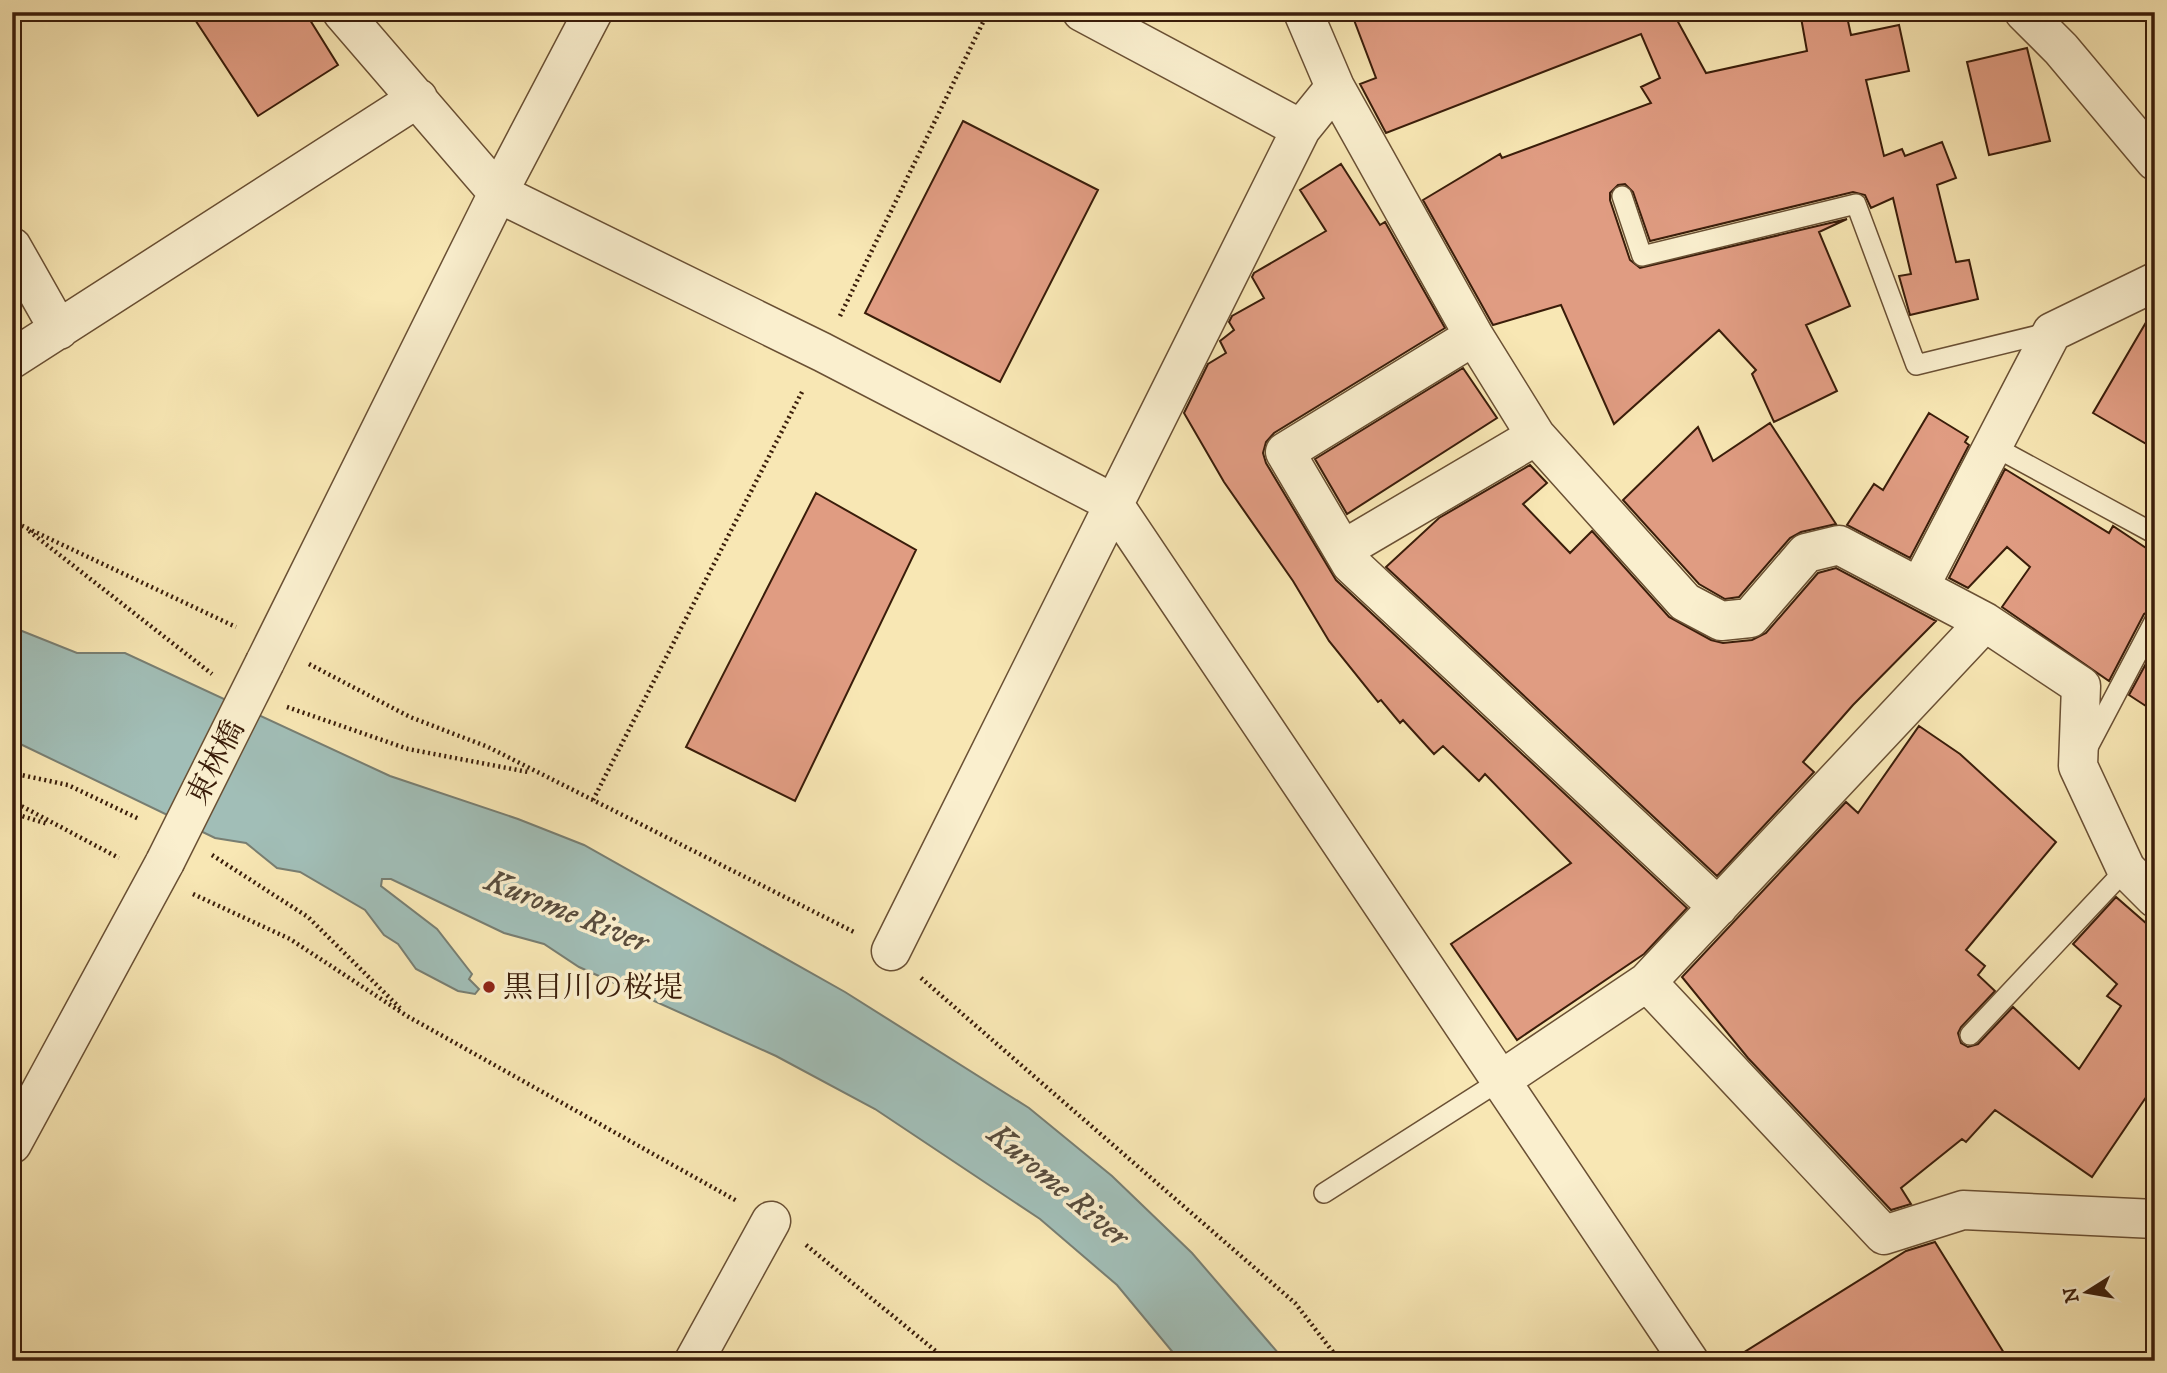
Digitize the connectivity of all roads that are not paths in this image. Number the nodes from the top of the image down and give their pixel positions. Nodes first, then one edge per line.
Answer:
1 (342, 12) edge
2 (593, 12) edge
3 (1082, 12) edge
4 (1303, 12) edge
5 (2024, 12) edge
6 (1335, 87) junction
7 (418, 98) junction
8 (1301, 129) junction
9 (2155, 161) edge
10 (498, 193) junction
11 (1622, 196) dead end
12 (12, 247) edge
13 (2155, 282) edge
14 (59, 330) junction
15 (2052, 332) junction
16 (1474, 336) junction
17 (12, 359) edge
18 (1536, 436) junction
19 (1993, 446) junction
20 (1112, 503) junction
21 (2155, 534) edge
22 (1343, 550) junction
23 (1920, 586) junction
24 (2155, 620) edge
25 (1985, 622) junction
26 (2078, 766) junction
27 (2126, 869) junction
28 (2155, 898) edge
29 (1718, 907) junction
30 (891, 951) dead end
31 (1647, 982) junction
32 (1970, 1035) dead end
33 (1502, 1080) junction
34 (12, 1144) edge
35 (1324, 1193) dead end
36 (2155, 1219) edge
37 (771, 1221) road end
38 (694, 1361) edge
39 (1689, 1361) edge

1 - 7 street
2 - 10 street, 東林橋
3 - 8 street
4 - 6 street
5 - 9 street
6 - 8 street
6 - 16 street
7 - 10 street
7 - 14 street
8 - 20 street
10 - 20 street
10 - 34 street, 東林橋, bridge
11 - 15 lane
12 - 14 street
13 - 15 street
14 - 17 street
15 - 19 street
16 - 18 street
16 - 22 street
18 - 22 street
18 - 23 street
19 - 21 lane
19 - 23 street
20 - 30 street
20 - 33 street
22 - 29 street
23 - 25 street
24 - 26 lane
25 - 26 street
25 - 29 street
26 - 27 street
27 - 28 street
27 - 32 lane
29 - 31 street
31 - 33 street
31 - 36 street
33 - 35 lane
33 - 39 street
37 - 38 street

